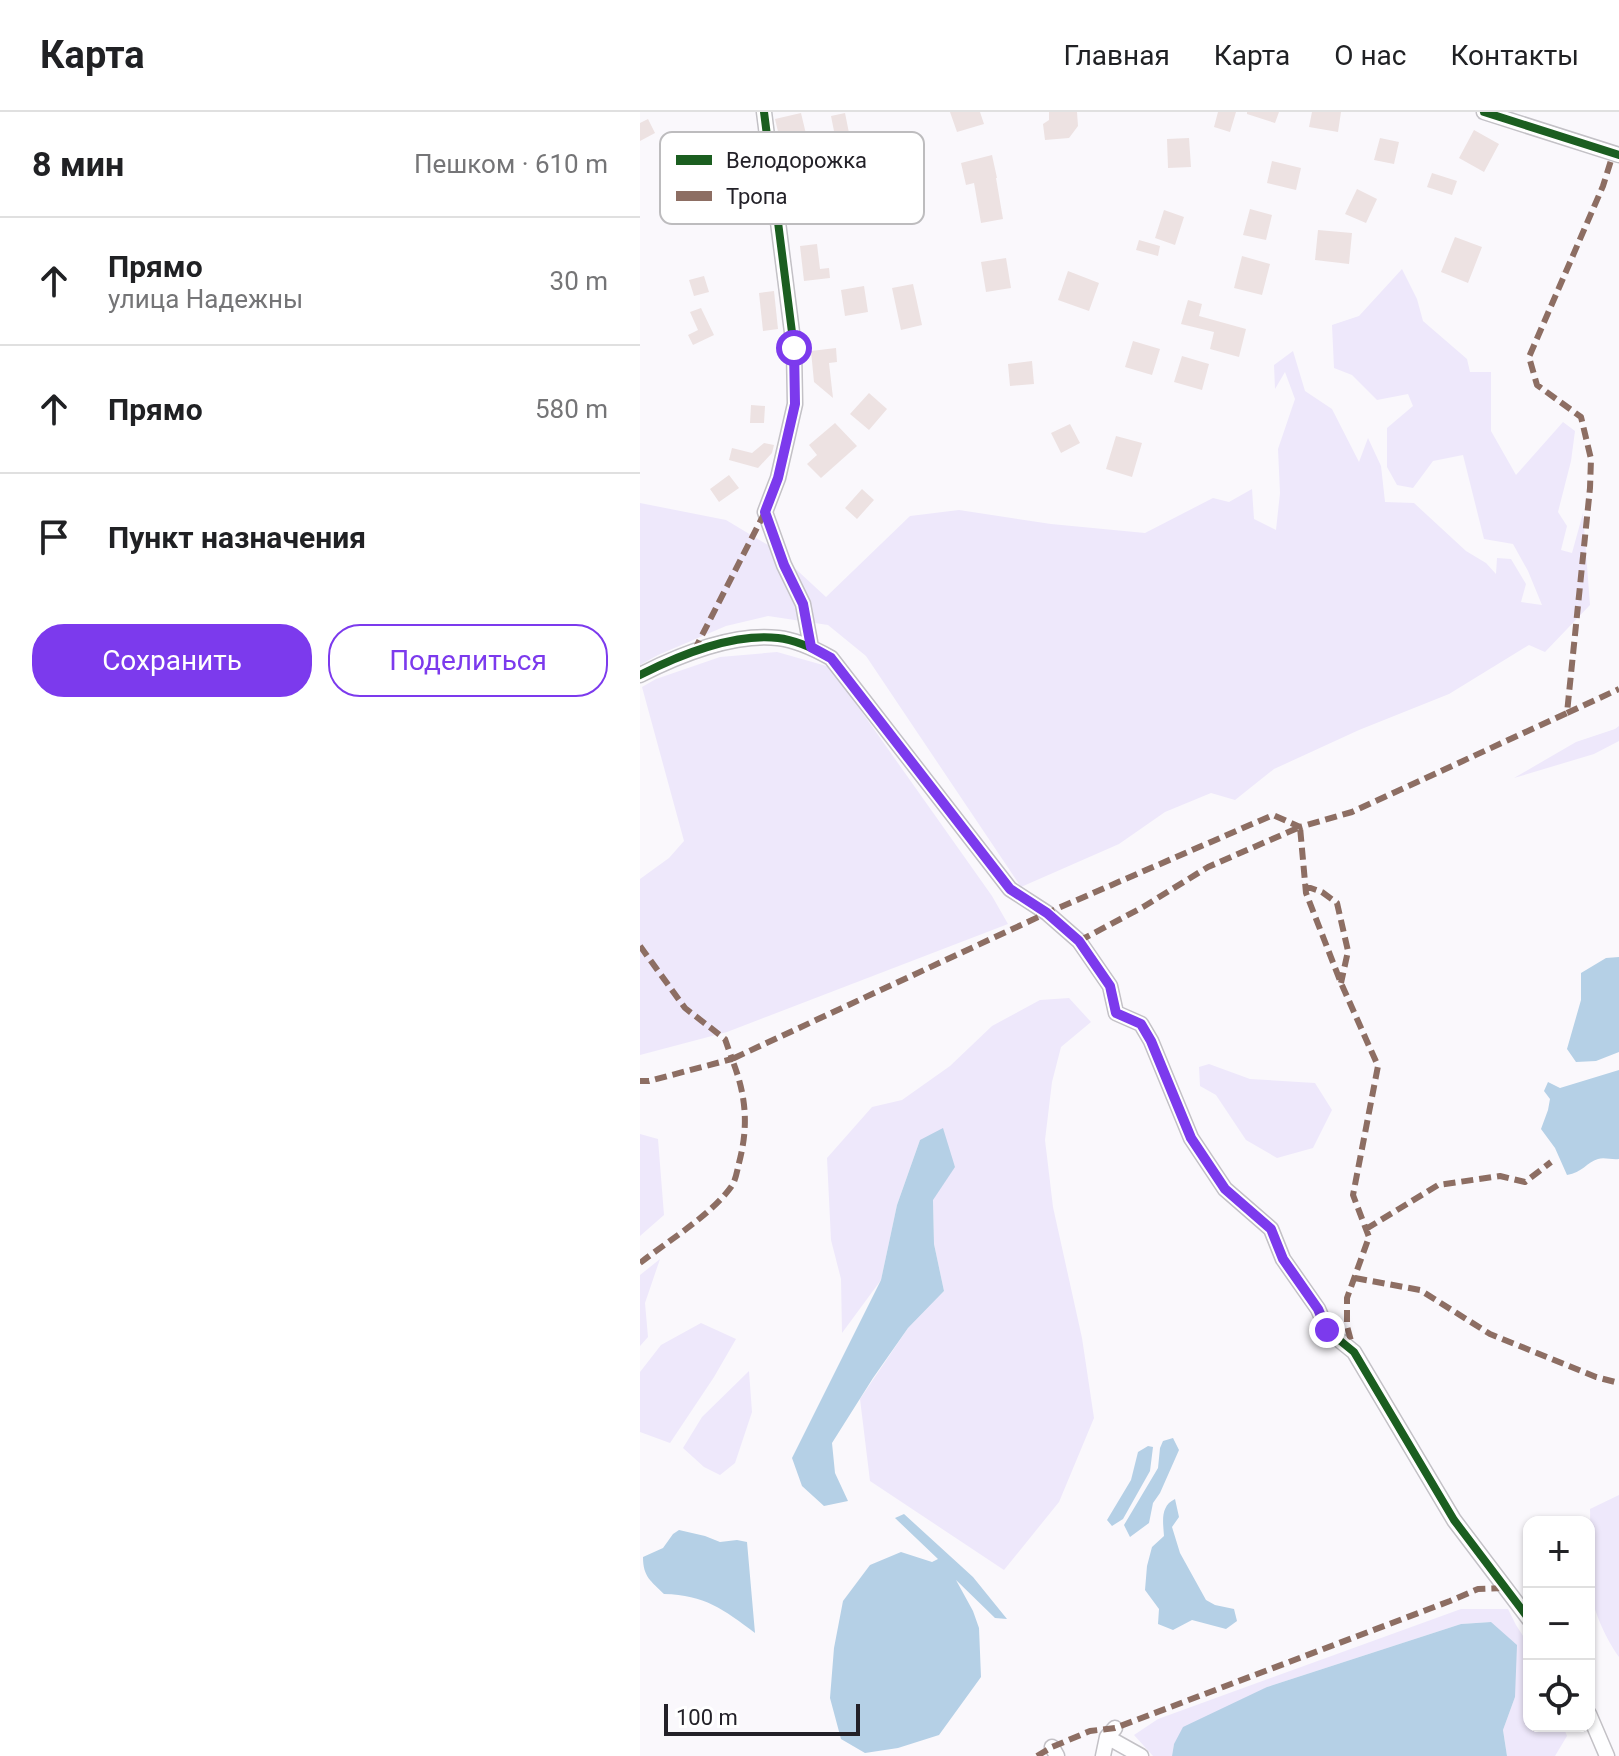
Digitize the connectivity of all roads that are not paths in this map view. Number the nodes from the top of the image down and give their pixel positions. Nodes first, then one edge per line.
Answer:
1 (764, 112) edge
2 (1484, 112) edge
3 (767, 132) edge
4 (1619, 155) edge
5 (778, 224) edge
6 (811, 647) junction
7 (640, 675) edge
8 (1523, 1611) edge
9 (1595, 1728) edge
10 (1103, 1756) edge
11 (1141, 1756) edge
12 (1607, 1756) edge

1 - 3 street
2 - 4 street
5 - 6 street
6 - 7 street
6 - 8 street
9 - 12 street
10 - 11 street

